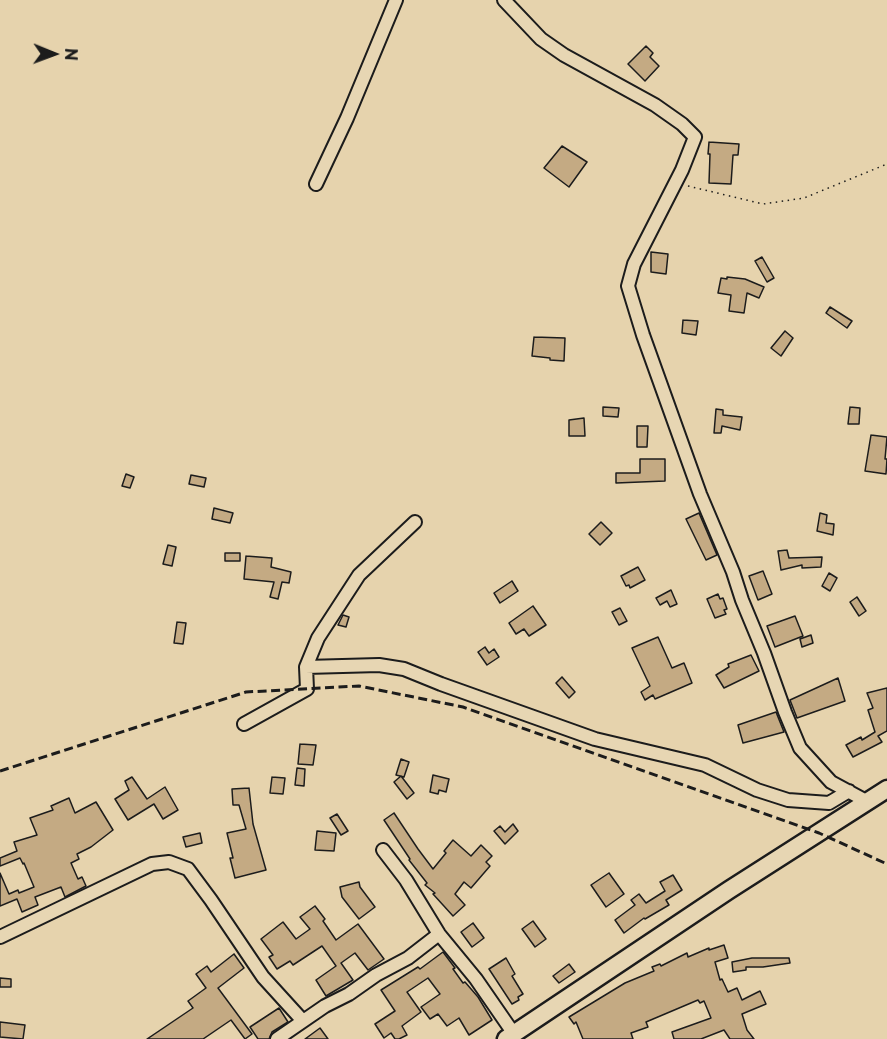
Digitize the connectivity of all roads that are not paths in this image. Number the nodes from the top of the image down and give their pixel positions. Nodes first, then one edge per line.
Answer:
1 (396, 0) edge
2 (504, 0) edge
3 (316, 184) dead end
4 (415, 522) dead end
5 (306, 668) junction
6 (244, 724) dead end
7 (887, 789) edge
8 (849, 791) junction
9 (868, 802) junction
10 (383, 850) dead end
11 (439, 934) junction
12 (0, 937) edge
13 (303, 1021) junction
14 (510, 1036) edge
15 (278, 1039) edge

1 - 3 street
2 - 8 street
4 - 5 street
5 - 6 street
5 - 8 street
7 - 9 street
8 - 9 street
9 - 14 street
10 - 11 street
11 - 13 street
11 - 14 street
12 - 13 street
13 - 15 street

